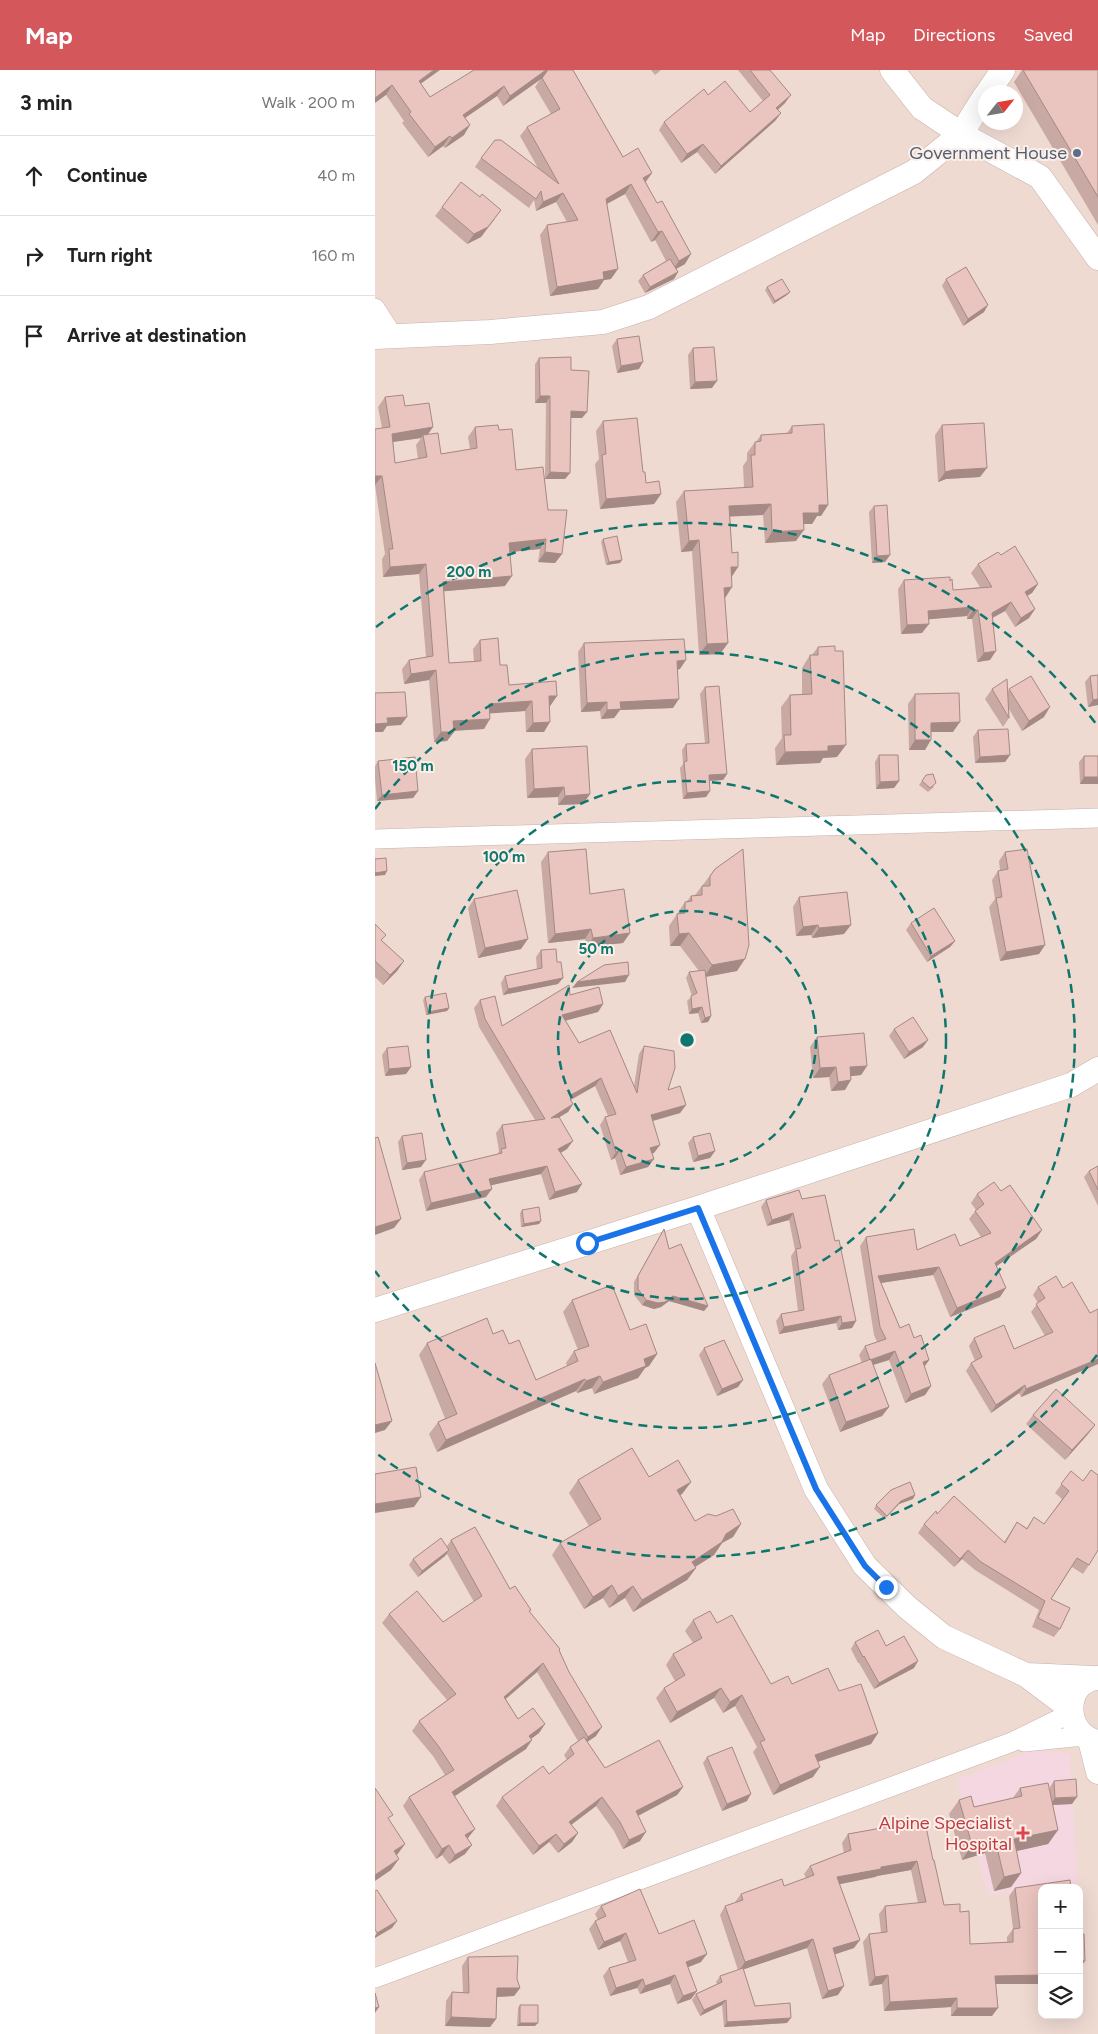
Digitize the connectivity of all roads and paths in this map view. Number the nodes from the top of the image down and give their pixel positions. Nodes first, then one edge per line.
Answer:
1 (892, 70) edge
2 (1003, 70) edge
3 (993, 85) edge
4 (978, 107) edge
5 (961, 134) junction
6 (1098, 258) edge
7 (375, 308) edge
8 (384, 337) edge
9 (1098, 818) edge
10 (375, 839) edge
11 (1098, 1069) edge
12 (698, 1208) junction
13 (375, 1310) edge
14 (1026, 1675) junction
15 (1095, 1678) edge
16 (1071, 1711) junction
17 (1091, 1740) edge
18 (1012, 1742) junction
19 (1098, 1772) edge
20 (375, 1978) edge

1 - 5 street
2 - 3 street
4 - 5 street
5 - 6 street
5 - 8 street
7 - 8 street
9 - 10 street
11 - 12 street
12 - 13 street
12 - 14 street
14 - 15 street
14 - 16 street
15 - 16 street
16 - 17 street
16 - 18 street
17 - 18 street
17 - 19 street
18 - 20 street

